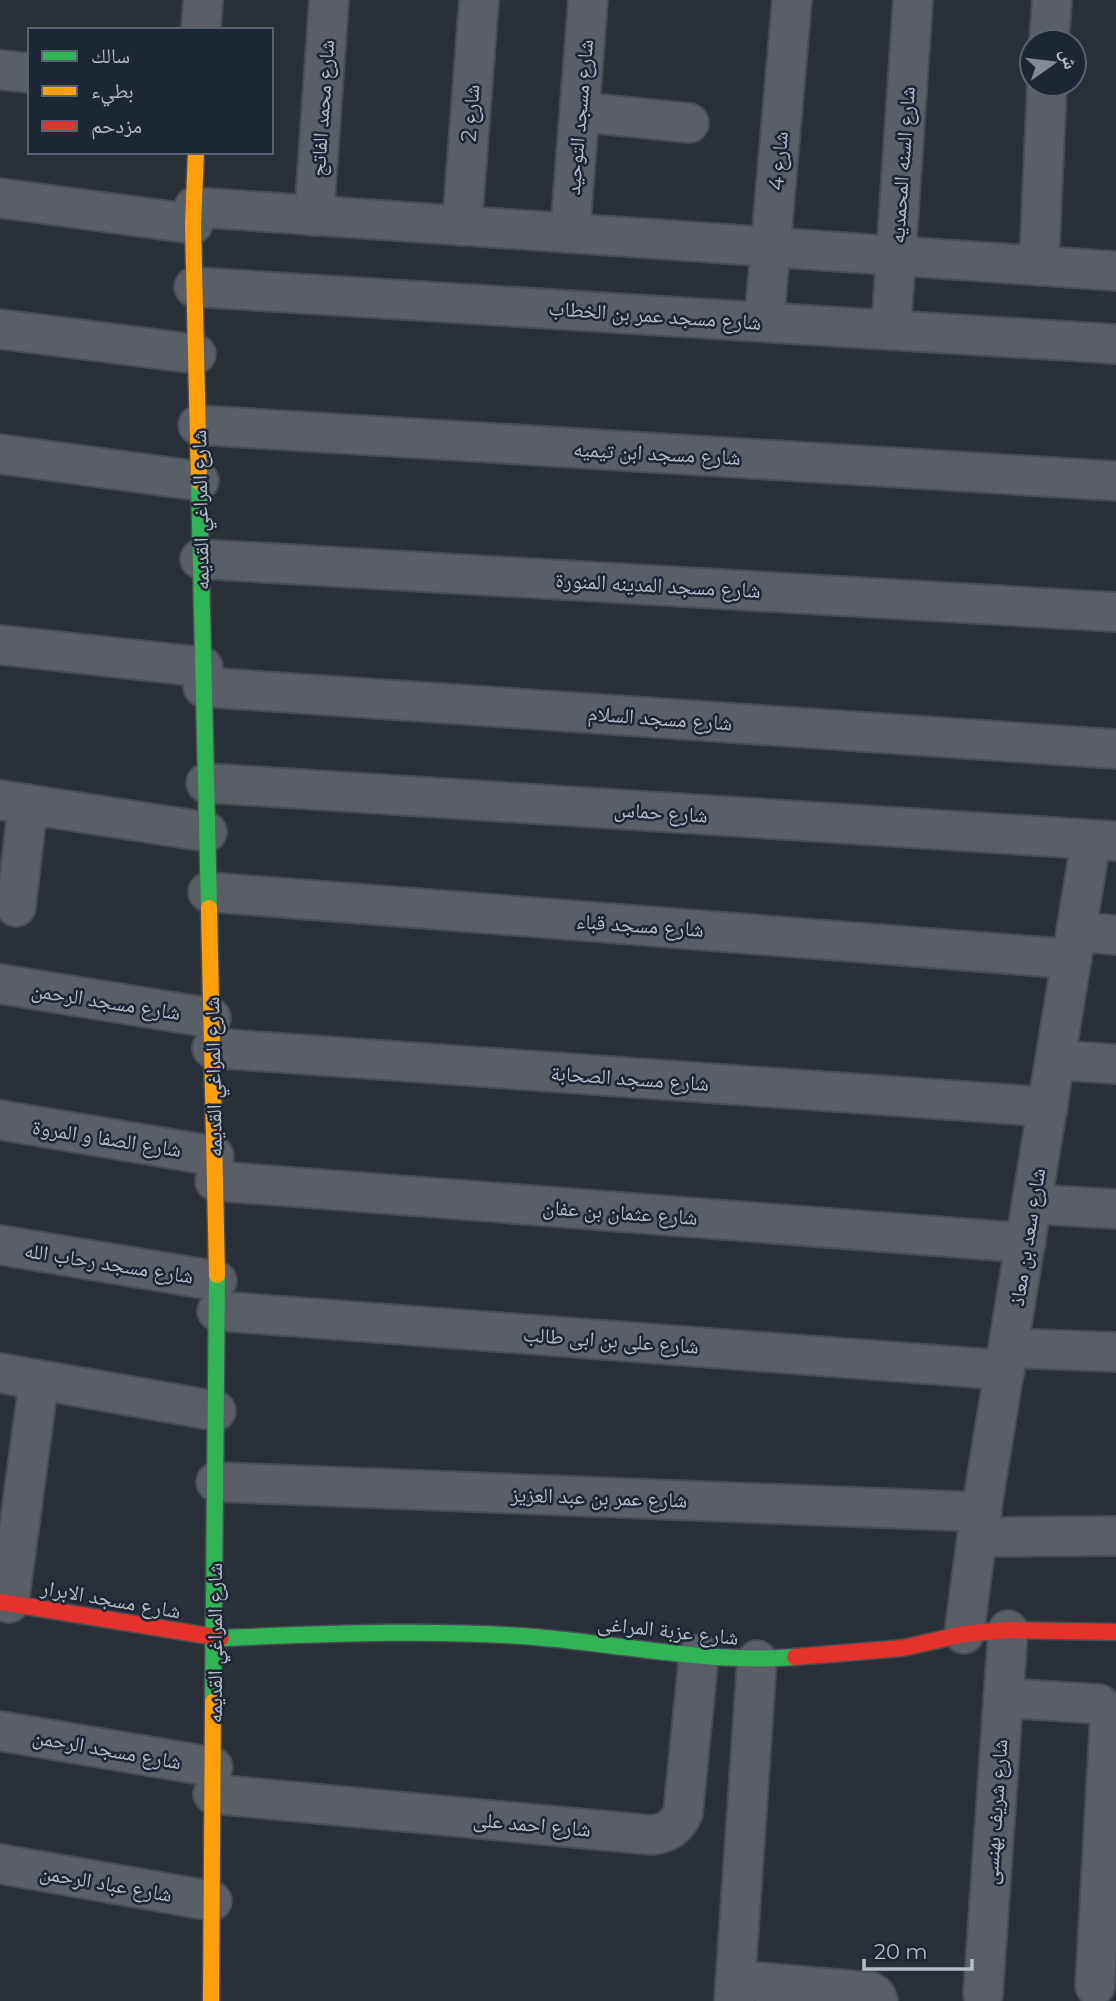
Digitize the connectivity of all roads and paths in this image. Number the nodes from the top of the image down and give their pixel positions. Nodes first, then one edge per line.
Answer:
1 (203, 0) edge
2 (329, 0) edge
3 (479, 0) edge
4 (588, 0) edge
5 (792, 0) edge
6 (914, 0) edge
7 (1052, 0) edge
8 (201, 28) edge
9 (1050, 28) edge
10 (0, 70) edge
11 (28, 73) edge
12 (1046, 98) edge
13 (580, 112) junction
14 (689, 123) dead end
15 (196, 154) edge
16 (0, 198) edge
17 (193, 216) junction
18 (314, 216) junction
19 (462, 226) junction
20 (570, 233) junction
21 (770, 247) junction
22 (896, 256) junction
23 (1038, 266) junction
24 (1116, 271) edge
25 (194, 287) junction
26 (764, 321) junction
27 (0, 329) edge
28 (891, 330) junction
29 (1116, 344) edge
30 (196, 354) junction
31 (198, 425) junction
32 (0, 454) edge
33 (199, 481) junction
34 (1116, 481) edge
35 (200, 559) junction
36 (1116, 612) edge
37 (0, 645) edge
38 (203, 677) junction
39 (1116, 749) edge
40 (206, 783) junction
41 (14, 802) edge
42 (207, 832) junction
43 (1103, 840) edge
44 (208, 892) junction
45 (16, 907) dead end
46 (1116, 935) edge
47 (1074, 945) junction
48 (0, 984) edge
49 (212, 1033) junction
50 (1055, 1060) junction
51 (1116, 1064) edge
52 (1048, 1107) junction
53 (0, 1120) edge
54 (214, 1168) junction
55 (1032, 1204) junction
56 (1116, 1209) edge
57 (1026, 1243) junction
58 (0, 1244) edge
59 (217, 1296) junction
60 (1116, 1352) edge
61 (1007, 1359) junction
62 (0, 1373) edge
63 (39, 1380) junction
64 (216, 1411) junction
65 (216, 1482) junction
66 (980, 1525) junction
67 (1116, 1536) edge
68 (4, 1602) edge
69 (1008, 1630) junction
70 (1116, 1632) edge
71 (964, 1634) junction
72 (215, 1637) junction
73 (699, 1654) junction
74 (757, 1660) junction
75 (1003, 1698) junction
76 (0, 1731) edge
77 (213, 1781) junction
78 (0, 1864) edge
79 (212, 1901) junction
80 (1095, 1986) dead end
81 (735, 1991) edge
82 (983, 1994) dead end
83 (211, 2001) edge
84 (878, 2001) edge

1 - 8 street
2 - 18 street, شارع محمد الفاتح
3 - 19 street, شارع 2
4 - 13 street, شارع مسجد التوحيد
5 - 21 street, شارع 4
6 - 22 street, شارع السنه المحمديه
7 - 9 street
10 - 11 street
12 - 23 street
13 - 14 street
13 - 20 street, شارع مسجد التوحيد
15 - 17 street, شارع المراغي القديمه
16 - 17 street
17 - 18 street
17 - 25 street, شارع المراغي القديمه
18 - 19 street
19 - 20 street
20 - 21 street
21 - 22 street
21 - 26 street, شارع 4
22 - 23 street
22 - 28 street, شارع السنه المحمديه
23 - 24 street
25 - 26 street, شارع مسجد عمر بن الخطاب
25 - 30 street, شارع المراغي القديمه
26 - 28 street, شارع مسجد عمر بن الخطاب
27 - 30 street
28 - 29 street, شارع مسجد عمر بن الخطاب
30 - 31 street, شارع المراغي القديمه
31 - 33 street, شارع المراغي القديمه
31 - 34 street, شارع مسجد ابن تيميه
32 - 33 street
33 - 35 street, شارع المراغي القديمه
35 - 36 street, شارع مسجد المدينه المنورة
35 - 38 street, شارع المراغي القديمه
37 - 38 street, شارع مسجد السلام
38 - 39 street, شارع مسجد السلام
38 - 40 street, شارع المراغي القديمه
40 - 42 street, شارع المراغي القديمه
40 - 43 street, شارع حماس
41 - 42 street
41 - 45 street
42 - 44 street, شارع المراغي القديمه
43 - 47 street, شارع سعد بن معاذ
44 - 47 street, شارع مسجد قباء
44 - 49 street, شارع المراغي القديمه
46 - 47 street, شارع مسجد قباء
47 - 50 street, شارع سعد بن معاذ
48 - 49 street, شارع مسجد الرحمن
49 - 52 street, شارع مسجد الصحابة
49 - 54 street, شارع المراغي القديمه
50 - 51 street
50 - 52 street, شارع سعد بن معاذ
52 - 55 street, شارع سعد بن معاذ
53 - 54 street, شارع الصفا و المروة
54 - 57 street, شارع عثمان بن عفان
54 - 59 street, شارع المراغي القديمه
55 - 56 street
55 - 57 street, شارع سعد بن معاذ
57 - 61 street, شارع سعد بن معاذ
58 - 59 street, شارع مسجد رحاب الله
59 - 61 street, شارع على بن ابى طالب
59 - 64 street, شارع المراغي القديمه
60 - 61 street, شارع على بن ابى طالب
61 - 66 street, شارع سعد بن معاذ
62 - 63 street
63 - 64 street
63 - 68 street
64 - 65 street, شارع المراغي القديمه
65 - 66 street, شارع عمر بن عبد العزيز
65 - 72 street, شارع المراغي القديمه
66 - 67 street, شارع عمر بن عبد العزيز
66 - 71 street, شارع سعد بن معاذ
68 - 72 street, شارع مسجد الابرار
69 - 70 street, شارع عزبة المراغى
69 - 71 street, شارع عزبة المراغى
69 - 75 street, شارع شريف بهنسى
71 - 74 street, شارع عزبة المراغى
72 - 73 street, شارع عزبة المراغى
72 - 77 street, شارع المراغي القديمه
73 - 74 street, شارع عزبة المراغى
73 - 77 street, شارع احمد على
74 - 81 street
75 - 80 street
75 - 82 street, شارع شريف بهنسى
76 - 77 street, شارع مسجد الرحمن
77 - 79 street, شارع المراغي القديمه
78 - 79 street, شارع عباد الرحمن
79 - 83 street, شارع المراغي القديمه
81 - 84 street

